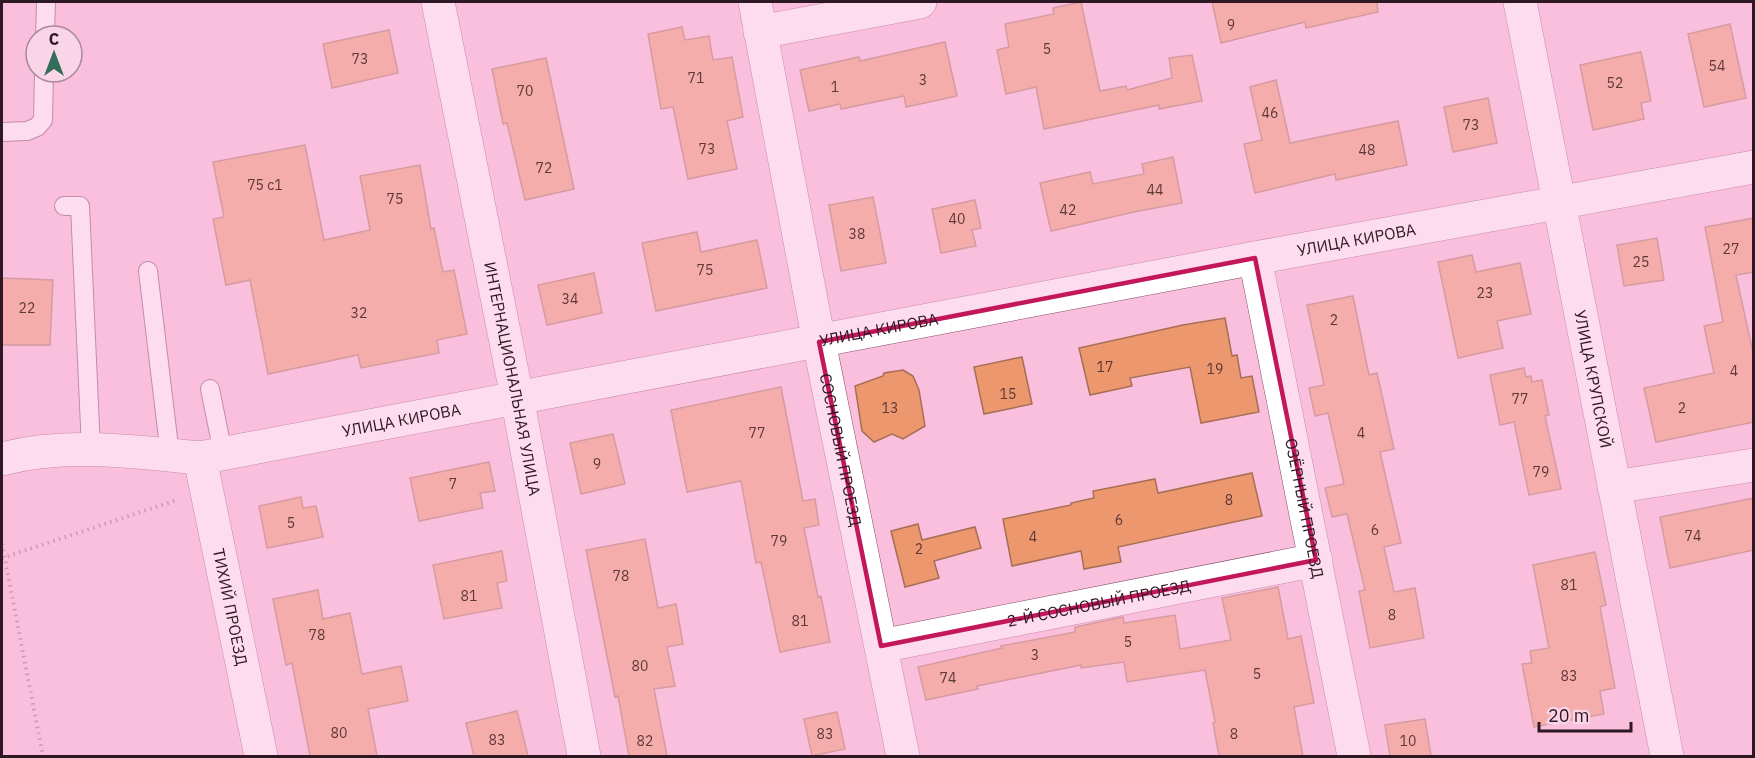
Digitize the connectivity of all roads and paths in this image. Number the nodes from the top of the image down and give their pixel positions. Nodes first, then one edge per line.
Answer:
1 (46, 2) edge
2 (438, 2) edge
3 (920, 2) edge
4 (1520, 2) edge
5 (757, 17) edge
6 (45, 24) edge
7 (44, 84) edge
8 (2, 132) edge
9 (1754, 167) edge
10 (1559, 202) junction
11 (64, 206) dead end
12 (1255, 258) junction
13 (148, 271) dead end
14 (819, 342) junction
15 (210, 389) dead end
16 (518, 398) junction
17 (91, 450) junction
18 (198, 455) junction
19 (2, 459) edge
20 (1754, 465) edge
21 (1614, 487) junction
22 (207, 490) junction
23 (2, 544) edge
24 (3, 558) edge
25 (1316, 560) junction
26 (881, 646) junction
27 (43, 756) edge
28 (261, 756) edge
29 (584, 756) edge
30 (903, 756) edge
31 (1354, 756) edge
32 (1667, 756) edge

1 - 6 lane
2 - 16 street, ИНТЕРНАЦИОНАЛЬНАЯ УЛИЦА
3 - 5 street
4 - 10 street, УЛИЦА КРУПСКОЙ
5 - 14 street, СОСНОВЫЙ ПРОЕЗД
7 - 8 lane
9 - 10 street, УЛИЦА КИРОВА
10 - 12 street, УЛИЦА КИРОВА
10 - 21 street, УЛИЦА КРУПСКОЙ
11 - 17 lane
12 - 14 street, УЛИЦА КИРОВА
12 - 25 street, ОЗЁРНЫЙ ПРОЕЗД
13 - 18 lane
14 - 16 street, УЛИЦА КИРОВА
14 - 26 street, СОСНОВЫЙ ПРОЕЗД
15 - 18 lane
16 - 18 street, УЛИЦА КИРОВА
16 - 29 street, ИНТЕРНАЦИОНАЛЬНАЯ УЛИЦА
17 - 18 street, УЛИЦА КИРОВА
17 - 19 street, УЛИЦА КИРОВА
18 - 22 street, ТИХИЙ ПРОЕЗД
20 - 21 street
21 - 32 street, УЛИЦА КРУПСКОЙ
22 - 24 path
22 - 28 street, ТИХИЙ ПРОЕЗД
23 - 24 path
24 - 27 path
25 - 26 street, 2-Й СОСНОВЫЙ ПРОЕЗД
25 - 31 street, ОЗЁРНЫЙ ПРОЕЗД
26 - 30 street, СОСНОВЫЙ ПРОЕЗД

